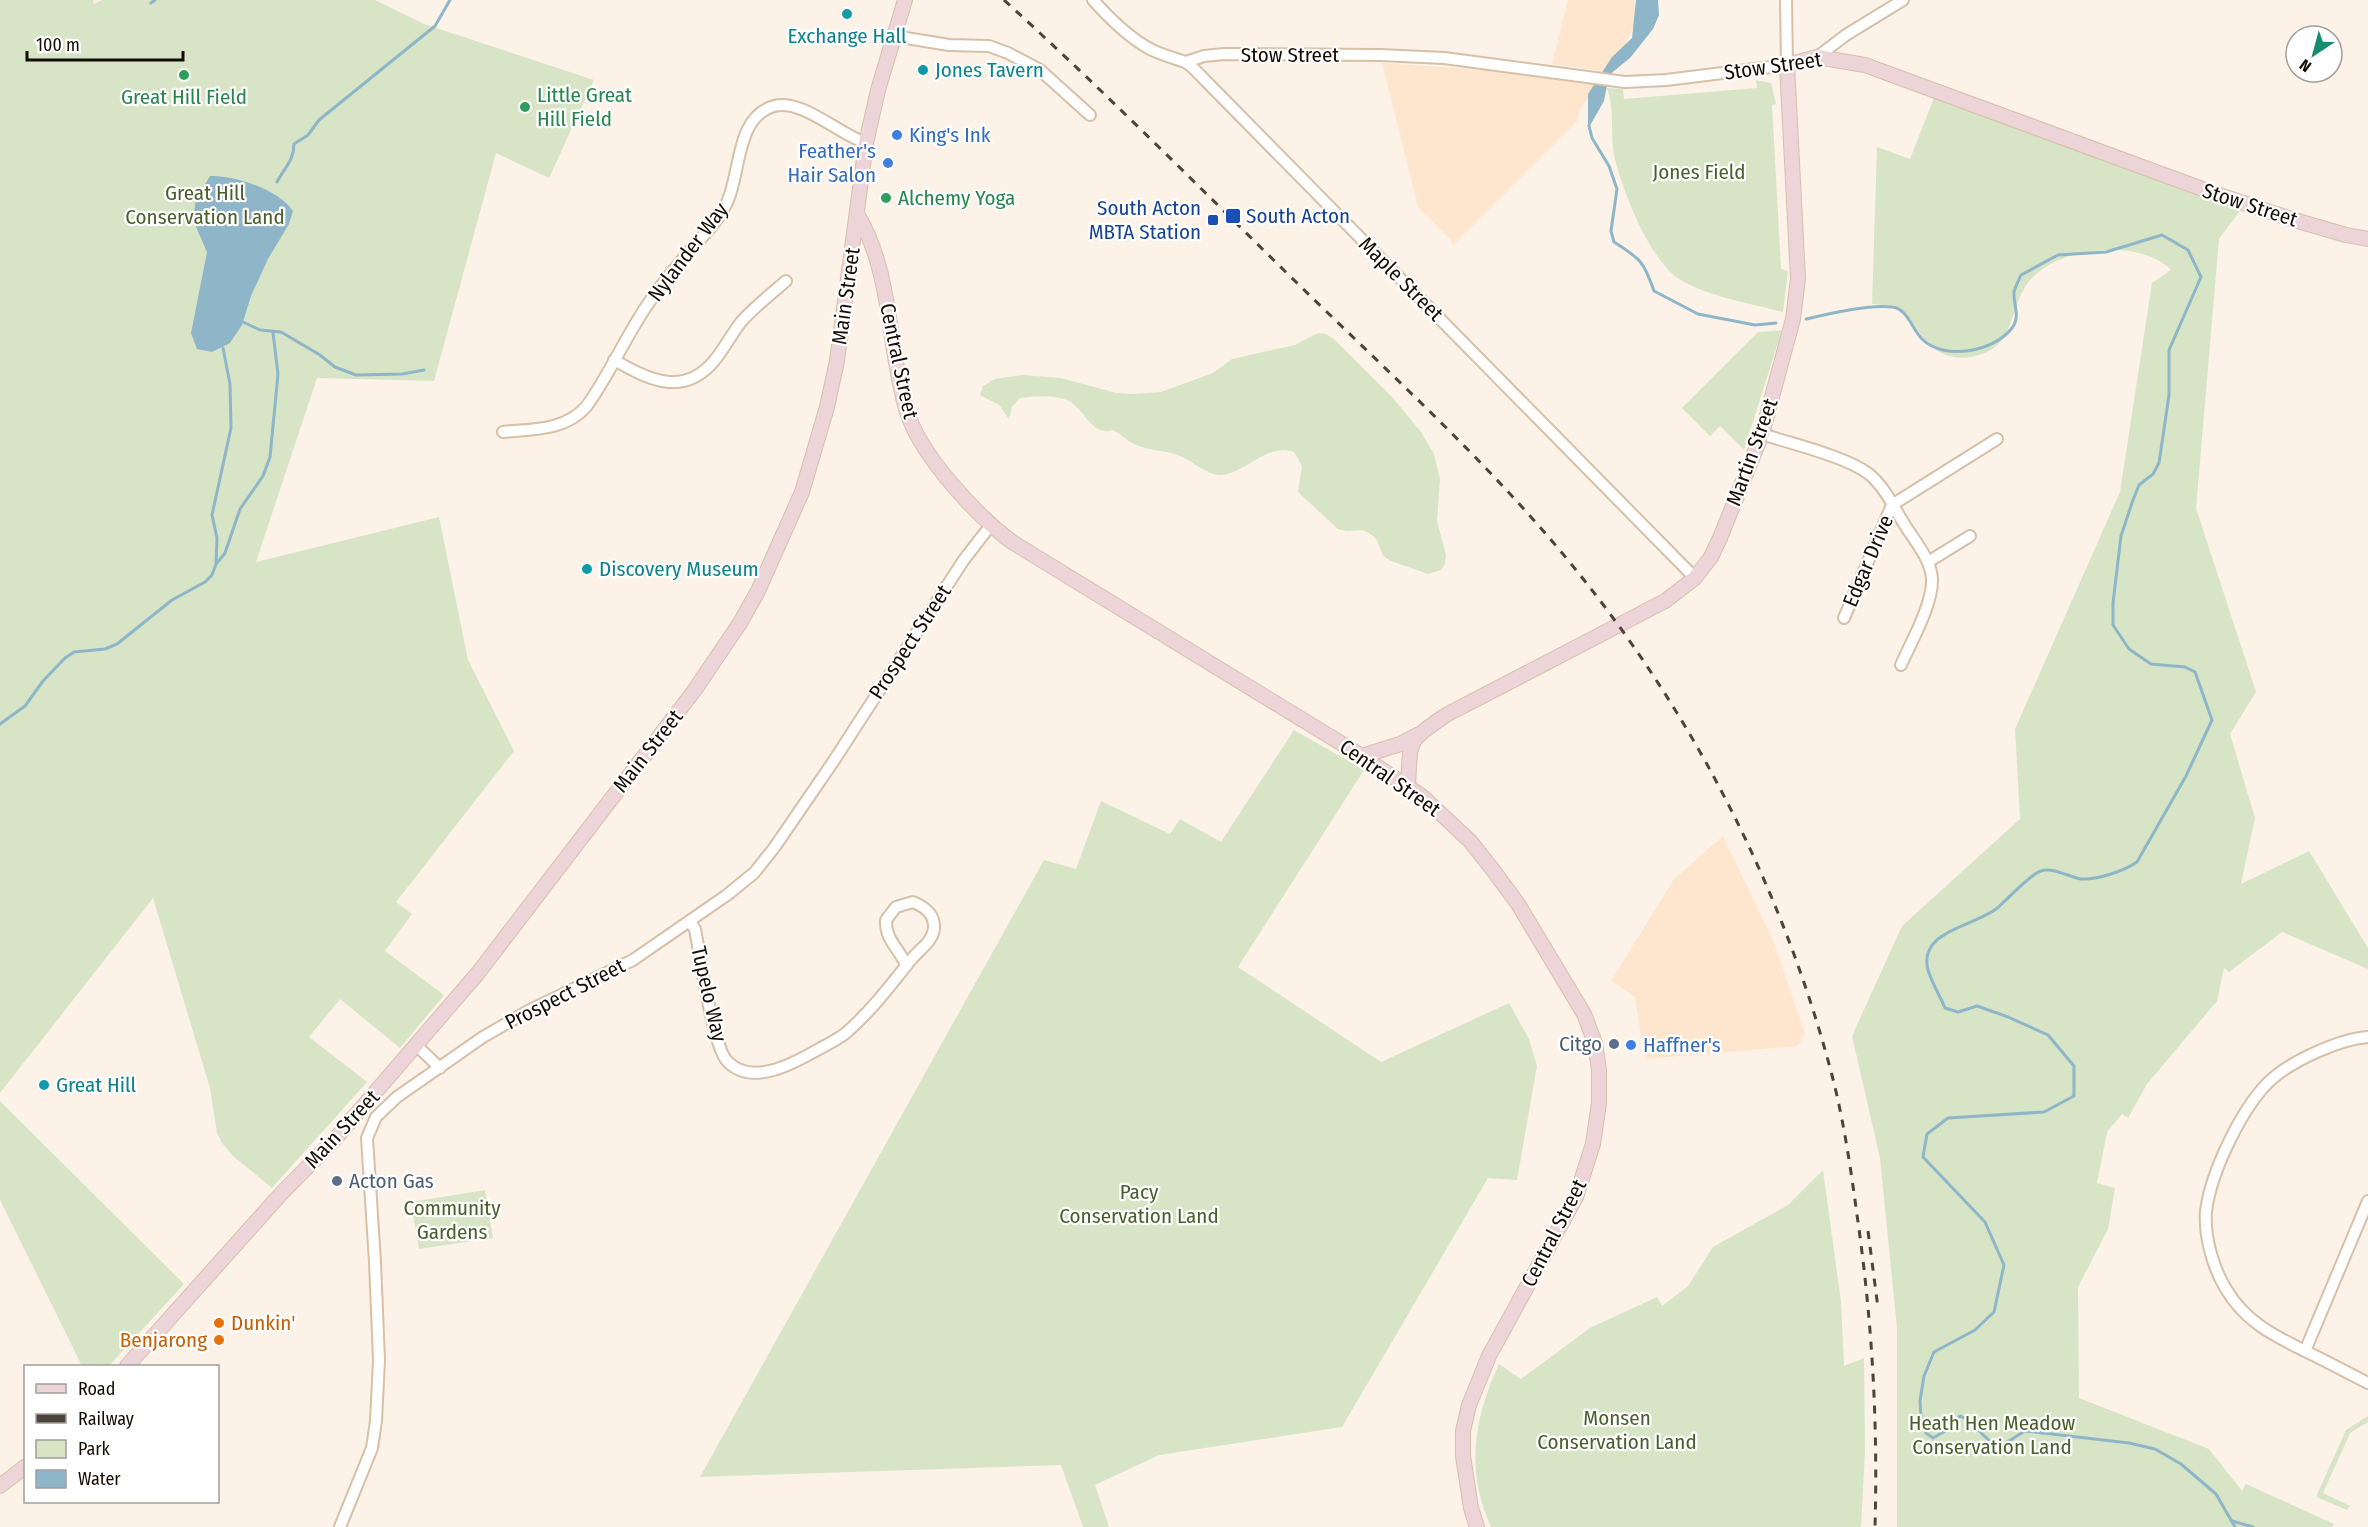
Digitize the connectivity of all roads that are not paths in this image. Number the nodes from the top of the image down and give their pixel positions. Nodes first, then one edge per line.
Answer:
1 (905, 0) edge
2 (1093, 0) edge
3 (1786, 0) edge
4 (1903, 0) edge
5 (894, 36) junction
6 (1817, 57) junction
7 (1186, 62) junction
8 (1787, 65) junction
9 (1090, 115) dead end
10 (866, 142) junction
11 (857, 213) junction
12 (2368, 239) edge
13 (786, 281) dead end
14 (614, 360) junction
15 (503, 432) dead end
16 (1762, 435) junction
17 (1997, 440) dead end
18 (1892, 505) junction
19 (990, 526) junction
20 (1970, 536) dead end
21 (1928, 562) junction
22 (1695, 578) junction
23 (1844, 618) dead end
24 (1901, 664) dead end
25 (1417, 735) junction
26 (1362, 756) junction
27 (1408, 785) junction
28 (690, 922) junction
29 (906, 965) junction
30 (2368, 1036) edge
31 (416, 1046) junction
32 (440, 1068) junction
33 (351, 1120) junction
34 (369, 1133) junction
35 (2368, 1201) edge
36 (2305, 1351) junction
37 (128, 1365) edge
38 (2368, 1383) edge
39 (24, 1468) edge
40 (0, 1486) edge
41 (340, 1527) edge
42 (1477, 1527) edge

1 - 5 street, Main Street
2 - 7 street, Maple Street
3 - 8 street, Martin Street
4 - 6 street
5 - 9 street
5 - 10 street, Main Street
6 - 8 street, Stow Street
6 - 12 street, Stow Street
7 - 8 street, Stow Street
7 - 22 street, Maple Street
8 - 16 street, Martin Street
10 - 11 street, Main Street
10 - 14 street, Nylander Way
11 - 19 street, Central Street
11 - 31 street, Main Street
13 - 14 street
14 - 15 street, Nylander Way
16 - 18 street
16 - 22 street, Martin Street
17 - 18 street
18 - 21 street
18 - 23 street, Edgar Drive
19 - 26 street, Central Street
19 - 28 street, Prospect Street
20 - 21 street
21 - 24 street
22 - 25 street, Martin Street
25 - 26 street, Martin Street
25 - 27 street
26 - 27 street, Central Street
27 - 42 street, Central Street
28 - 29 street, Tupelo Way
28 - 32 street, Prospect Street
29 - 29 street, Tupelo Way
30 - 36 street
31 - 32 street
31 - 33 street, Main Street
32 - 34 street, Prospect Street
33 - 34 street
33 - 37 street, Main Street
34 - 41 street
35 - 36 street
36 - 38 street
39 - 40 street

